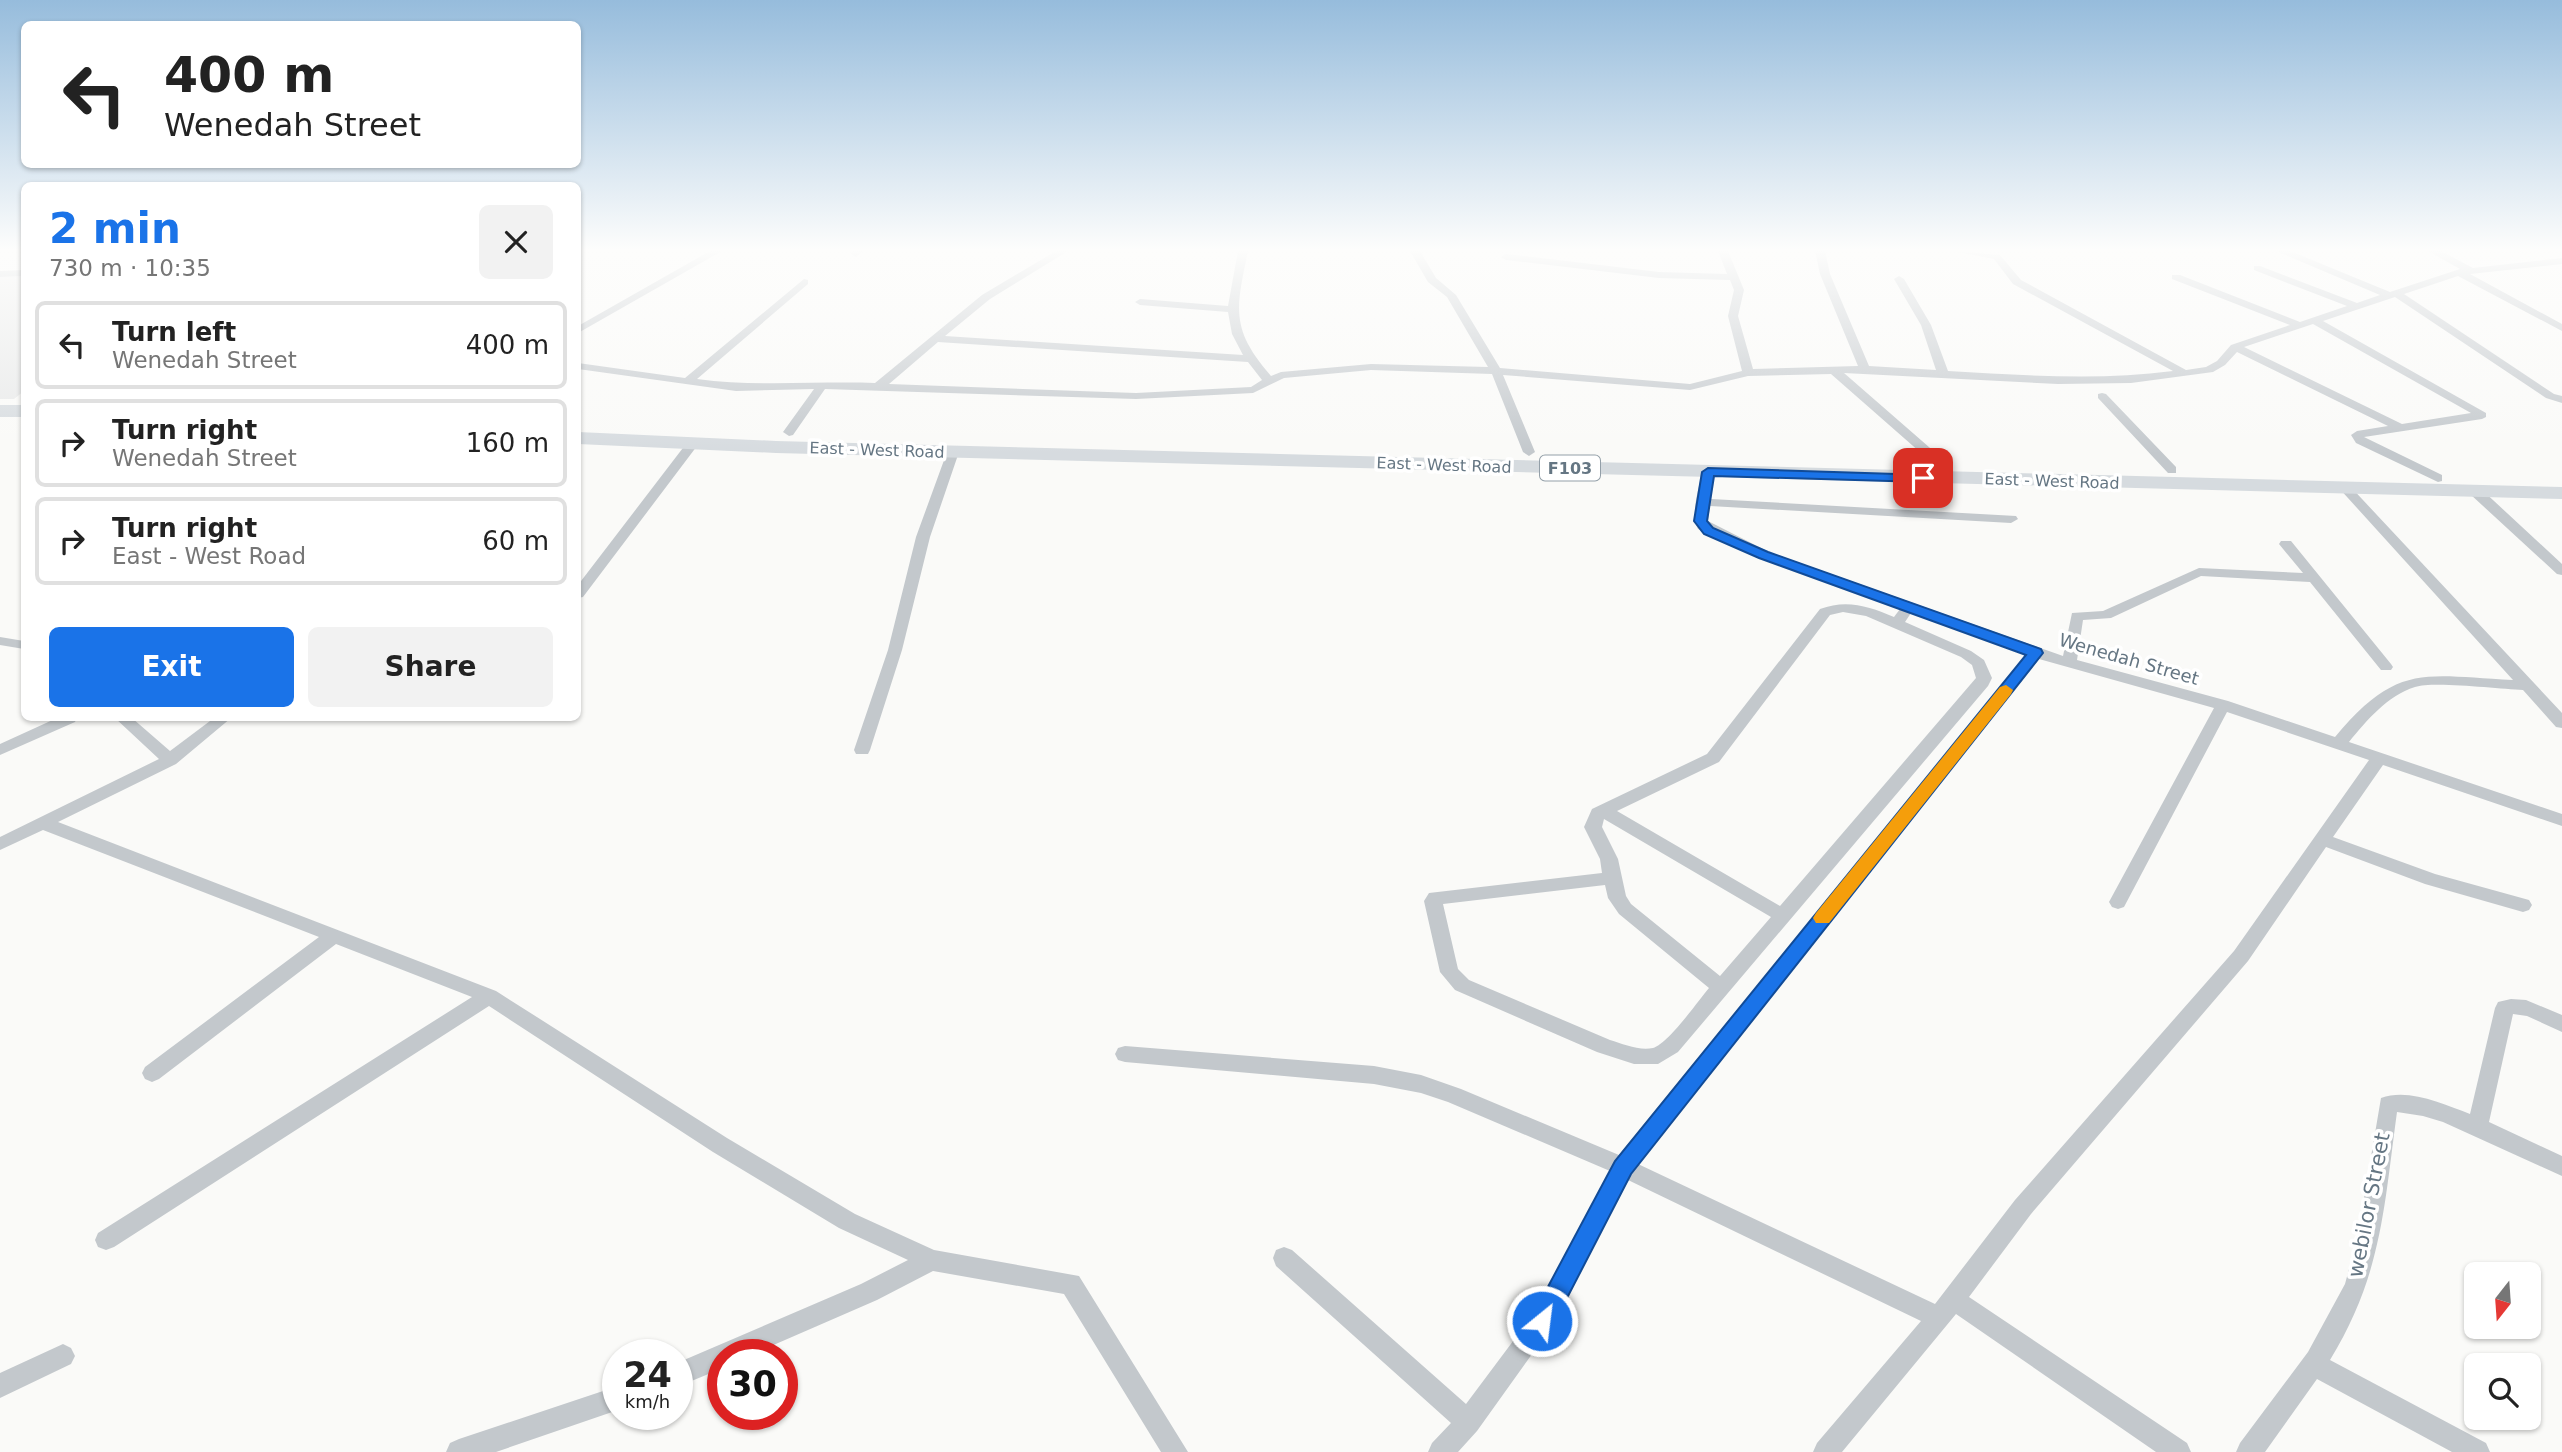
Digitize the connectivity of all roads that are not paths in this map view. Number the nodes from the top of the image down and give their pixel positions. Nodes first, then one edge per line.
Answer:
1 (598, 319) edge
2 (761, 319) edge
3 (960, 319) edge
4 (1233, 319) edge
5 (1465, 319) edge
6 (1734, 319) edge
7 (1844, 319) edge
8 (1922, 319) edge
9 (2085, 319) edge
10 (2283, 319) edge
11 (2321, 319) edge
12 (2431, 319) edge
13 (2546, 319) edge
14 (2315, 321) junction
15 (2301, 326) junction
16 (581, 328) edge
17 (2562, 328) edge
18 (934, 340) junction
19 (2235, 347) junction
20 (1249, 359) junction
21 (581, 366) edge
22 (1865, 369) junction
23 (1496, 371) junction
24 (1836, 372) junction
25 (1748, 373) junction
26 (1943, 373) junction
27 (2186, 374) junction
28 (688, 381) junction
29 (1269, 381) junction
30 (822, 385) junction
31 (878, 387) junction
32 (2102, 396) dead end
33 (2562, 400) edge
34 (0, 411) edge
35 (21, 411) edge
36 (0, 424) edge
37 (21, 424) edge
38 (581, 427) edge
39 (2401, 428) junction
40 (789, 432) junction
41 (581, 438) edge
42 (693, 443) junction
43 (953, 452) junction
44 (1288, 452) junction
45 (1529, 452) junction
46 (1941, 464) junction
47 (2172, 470) junction
48 (1708, 472) junction
49 (2438, 478) junction
50 (2562, 481) edge
51 (2344, 486) junction
52 (2475, 491) junction
53 (2562, 493) edge
54 (1703, 502) junction
55 (2011, 519) dead end
56 (2286, 544) dead end
57 (2562, 571) edge
58 (2314, 578) junction
59 (581, 590) edge
60 (1908, 607) junction
61 (1897, 624) junction
62 (0, 641) edge
63 (21, 644) edge
64 (2036, 653) junction
65 (2069, 662) junction
66 (2386, 667) dead end
67 (2527, 685) junction
68 (2222, 705) junction
69 (63, 721) edge
70 (126, 721) edge
71 (219, 721) edge
72 (2562, 723) edge
73 (2338, 744) junction
74 (0, 750) edge
75 (862, 750) dead end
76 (2379, 758) junction
77 (170, 760) junction
78 (1603, 810) junction
79 (2562, 820) edge
80 (43, 822) junction
81 (2321, 839) junction
82 (0, 844) edge
83 (1612, 878) junction
84 (2118, 902) dead end
85 (2523, 905) dead end
86 (1781, 915) junction
87 (334, 936) junction
88 (1720, 987) junction
89 (489, 996) junction
90 (2562, 1024) edge
91 (1125, 1054) dead end
92 (152, 1073) dead end
93 (2477, 1127) junction
94 (2562, 1166) edge
95 (1623, 1167) junction
96 (106, 1240) dead end
97 (1284, 1258) dead end
98 (932, 1260) junction
99 (1946, 1308) junction
100 (762, 1339) edge
101 (63, 1356) dead end
102 (2315, 1365) junction
103 (0, 1386) edge
104 (602, 1403) edge
105 (1468, 1422) junction
106 (458, 1452) edge
107 (1175, 1452) edge
108 (1441, 1452) edge
109 (1826, 1452) edge
110 (2178, 1452) edge
111 (2249, 1452) edge
112 (2477, 1452) edge

1 - 16 street
2 - 28 street
3 - 18 street
4 - 20 street
5 - 23 street
6 - 25 street
7 - 22 street
8 - 26 street
9 - 27 street
10 - 15 street
11 - 14 street
12 - 33 street
13 - 17 street
14 - 15 street
14 - 39 street
15 - 19 street
18 - 20 street
18 - 31 street
19 - 27 street
19 - 39 street
20 - 29 street
21 - 28 street
22 - 24 street
22 - 26 street
23 - 25 street
23 - 29 street
23 - 45 street
24 - 25 street
24 - 46 street
26 - 27 street
28 - 30 street
29 - 31 street
30 - 31 street
30 - 40 street
32 - 47 street
34 - 35 main road
36 - 37 main road
38 - 40 main road, East - West Road / F103
39 - 49 street
40 - 44 main road, East - West Road / F103
41 - 42 main road, East - West Road / F103
42 - 43 main road, East - West Road / F103
42 - 59 street
43 - 44 main road, East - West Road / F103
43 - 75 street
44 - 45 main road, East - West Road / F103
44 - 48 main road, East - West Road / F103
45 - 46 main road, East - West Road / F103
46 - 47 main road, East - West Road / F103
47 - 49 main road, East - West Road / F103
48 - 51 main road, East - West Road / F103
48 - 54 street, Wenedah Street
49 - 50 main road, East - West Road / F103
51 - 52 main road, East - West Road / F103
51 - 67 street
52 - 53 main road, East - West Road / F103
52 - 57 street
54 - 55 street
54 - 60 street, Wenedah Street
56 - 58 street
58 - 65 street
58 - 66 street
60 - 61 street
60 - 64 street, Wenedah Street
61 - 78 street
61 - 86 street
62 - 63 street
64 - 65 street, Wenedah Street
64 - 95 street
65 - 68 street, Wenedah Street
67 - 72 street
67 - 73 street
68 - 73 street, Wenedah Street
68 - 84 street
69 - 74 street
70 - 77 street
71 - 77 street
73 - 76 street, Wenedah Street
76 - 79 street, Wenedah Street
76 - 81 street
77 - 80 street
78 - 83 street
78 - 86 street
80 - 82 street
80 - 87 street
81 - 85 street
81 - 99 street
83 - 88 street
83 - 88 street
86 - 88 street
87 - 89 street
87 - 92 street
89 - 96 street
89 - 98 street
90 - 93 street
91 - 95 street
93 - 94 street
93 - 102 street, webilor Street
95 - 99 street
95 - 105 street
97 - 105 street
98 - 100 street
98 - 107 street
99 - 109 street
99 - 110 street
101 - 103 street
102 - 111 street, webilor Street
102 - 112 street
104 - 106 street
105 - 108 street

